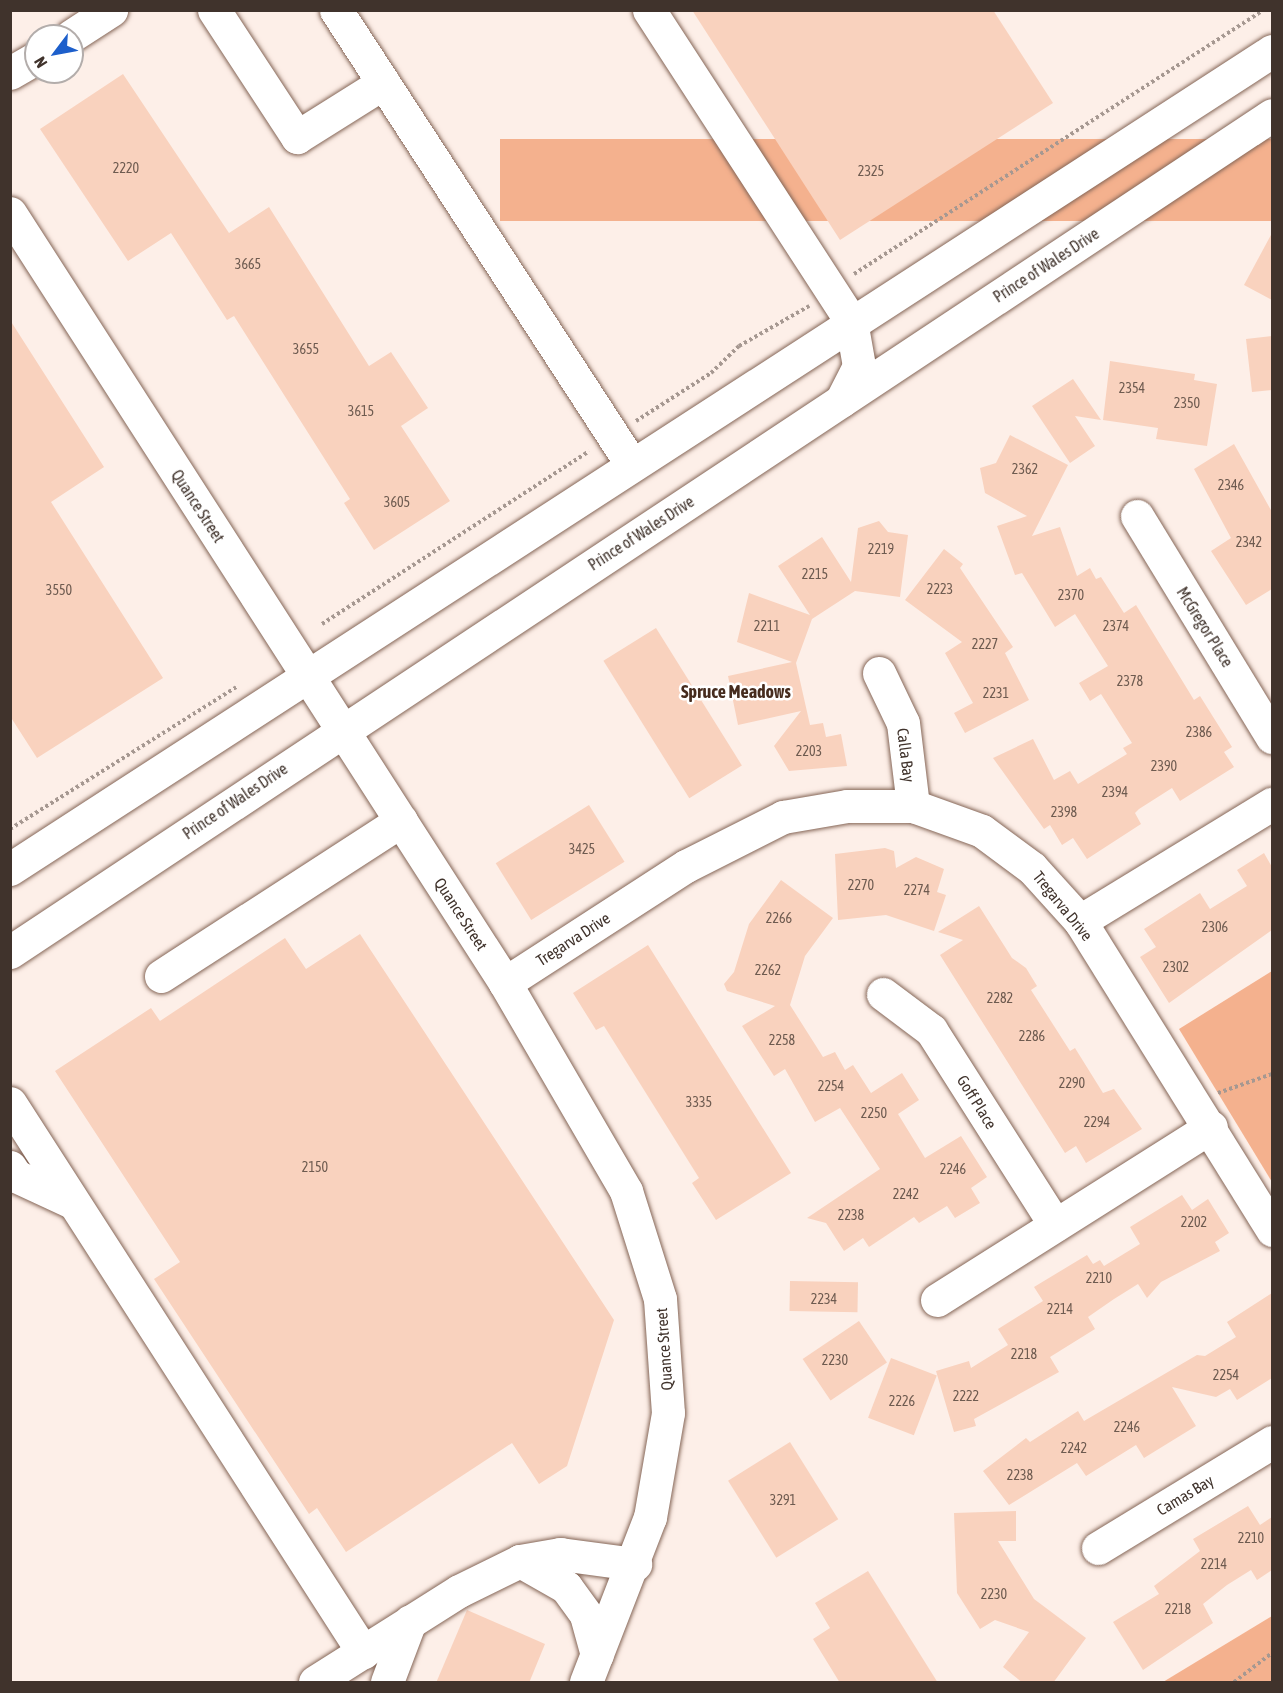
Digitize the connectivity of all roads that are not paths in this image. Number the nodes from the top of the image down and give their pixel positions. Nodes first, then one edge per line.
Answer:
1 (111, 10) edge
2 (214, 10) edge
3 (336, 10) edge
4 (649, 10) edge
5 (84, 28) edge
6 (1272, 51) edge
7 (24, 64) edge
8 (10, 73) edge
9 (383, 83) junction
10 (1272, 115) edge
11 (10, 213) edge
12 (851, 321) junction
13 (841, 401) junction
14 (632, 465) junction
15 (1137, 516) dead end
16 (879, 673) dead end
17 (309, 678) junction
18 (342, 729) junction
19 (1272, 736) edge
20 (1272, 804) edge
21 (913, 806) junction
22 (401, 821) junction
23 (10, 869) edge
24 (1080, 921) junction
25 (10, 952) edge
26 (161, 976) dead end
27 (505, 983) junction
28 (883, 994) dead end
29 (10, 1103) edge
30 (1204, 1116) junction
31 (10, 1167) edge
32 (70, 1201) junction
33 (1055, 1225) junction
34 (1272, 1230) edge
35 (938, 1300) dead end
36 (1272, 1442) edge
37 (1098, 1548) dead end
38 (520, 1561) junction
39 (635, 1563) junction
40 (410, 1621) junction
41 (363, 1652) junction
42 (591, 1669) edge
43 (315, 1683) edge
44 (387, 1683) edge

1 - 5 street
2 - 9 street
3 - 9 street
4 - 12 street
6 - 12 street
7 - 8 street
9 - 14 street
10 - 13 street, Prince of Wales Drive
11 - 17 street, Quance Street
12 - 13 street
12 - 14 street
13 - 18 street, Prince of Wales Drive
14 - 17 street
15 - 19 street, McGregor Place
16 - 21 street, Calla Bay
17 - 18 street, Quance Street
17 - 23 street
18 - 22 street, Quance Street
18 - 25 street, Prince of Wales Drive
20 - 24 street
21 - 24 street, Tregarva Drive
21 - 27 street, Tregarva Drive
22 - 26 street
22 - 27 street, Quance Street
24 - 30 street, Tregarva Drive
27 - 39 street, Quance Street
28 - 33 street, Goff Place
29 - 32 street
30 - 33 street
30 - 34 street, Tregarva Drive
31 - 32 street
32 - 41 street
33 - 35 street
36 - 37 street, Camas Bay
38 - 39 street
38 - 40 street
38 - 42 street
39 - 42 street, Quance Street
40 - 41 street
40 - 44 street
41 - 43 street

